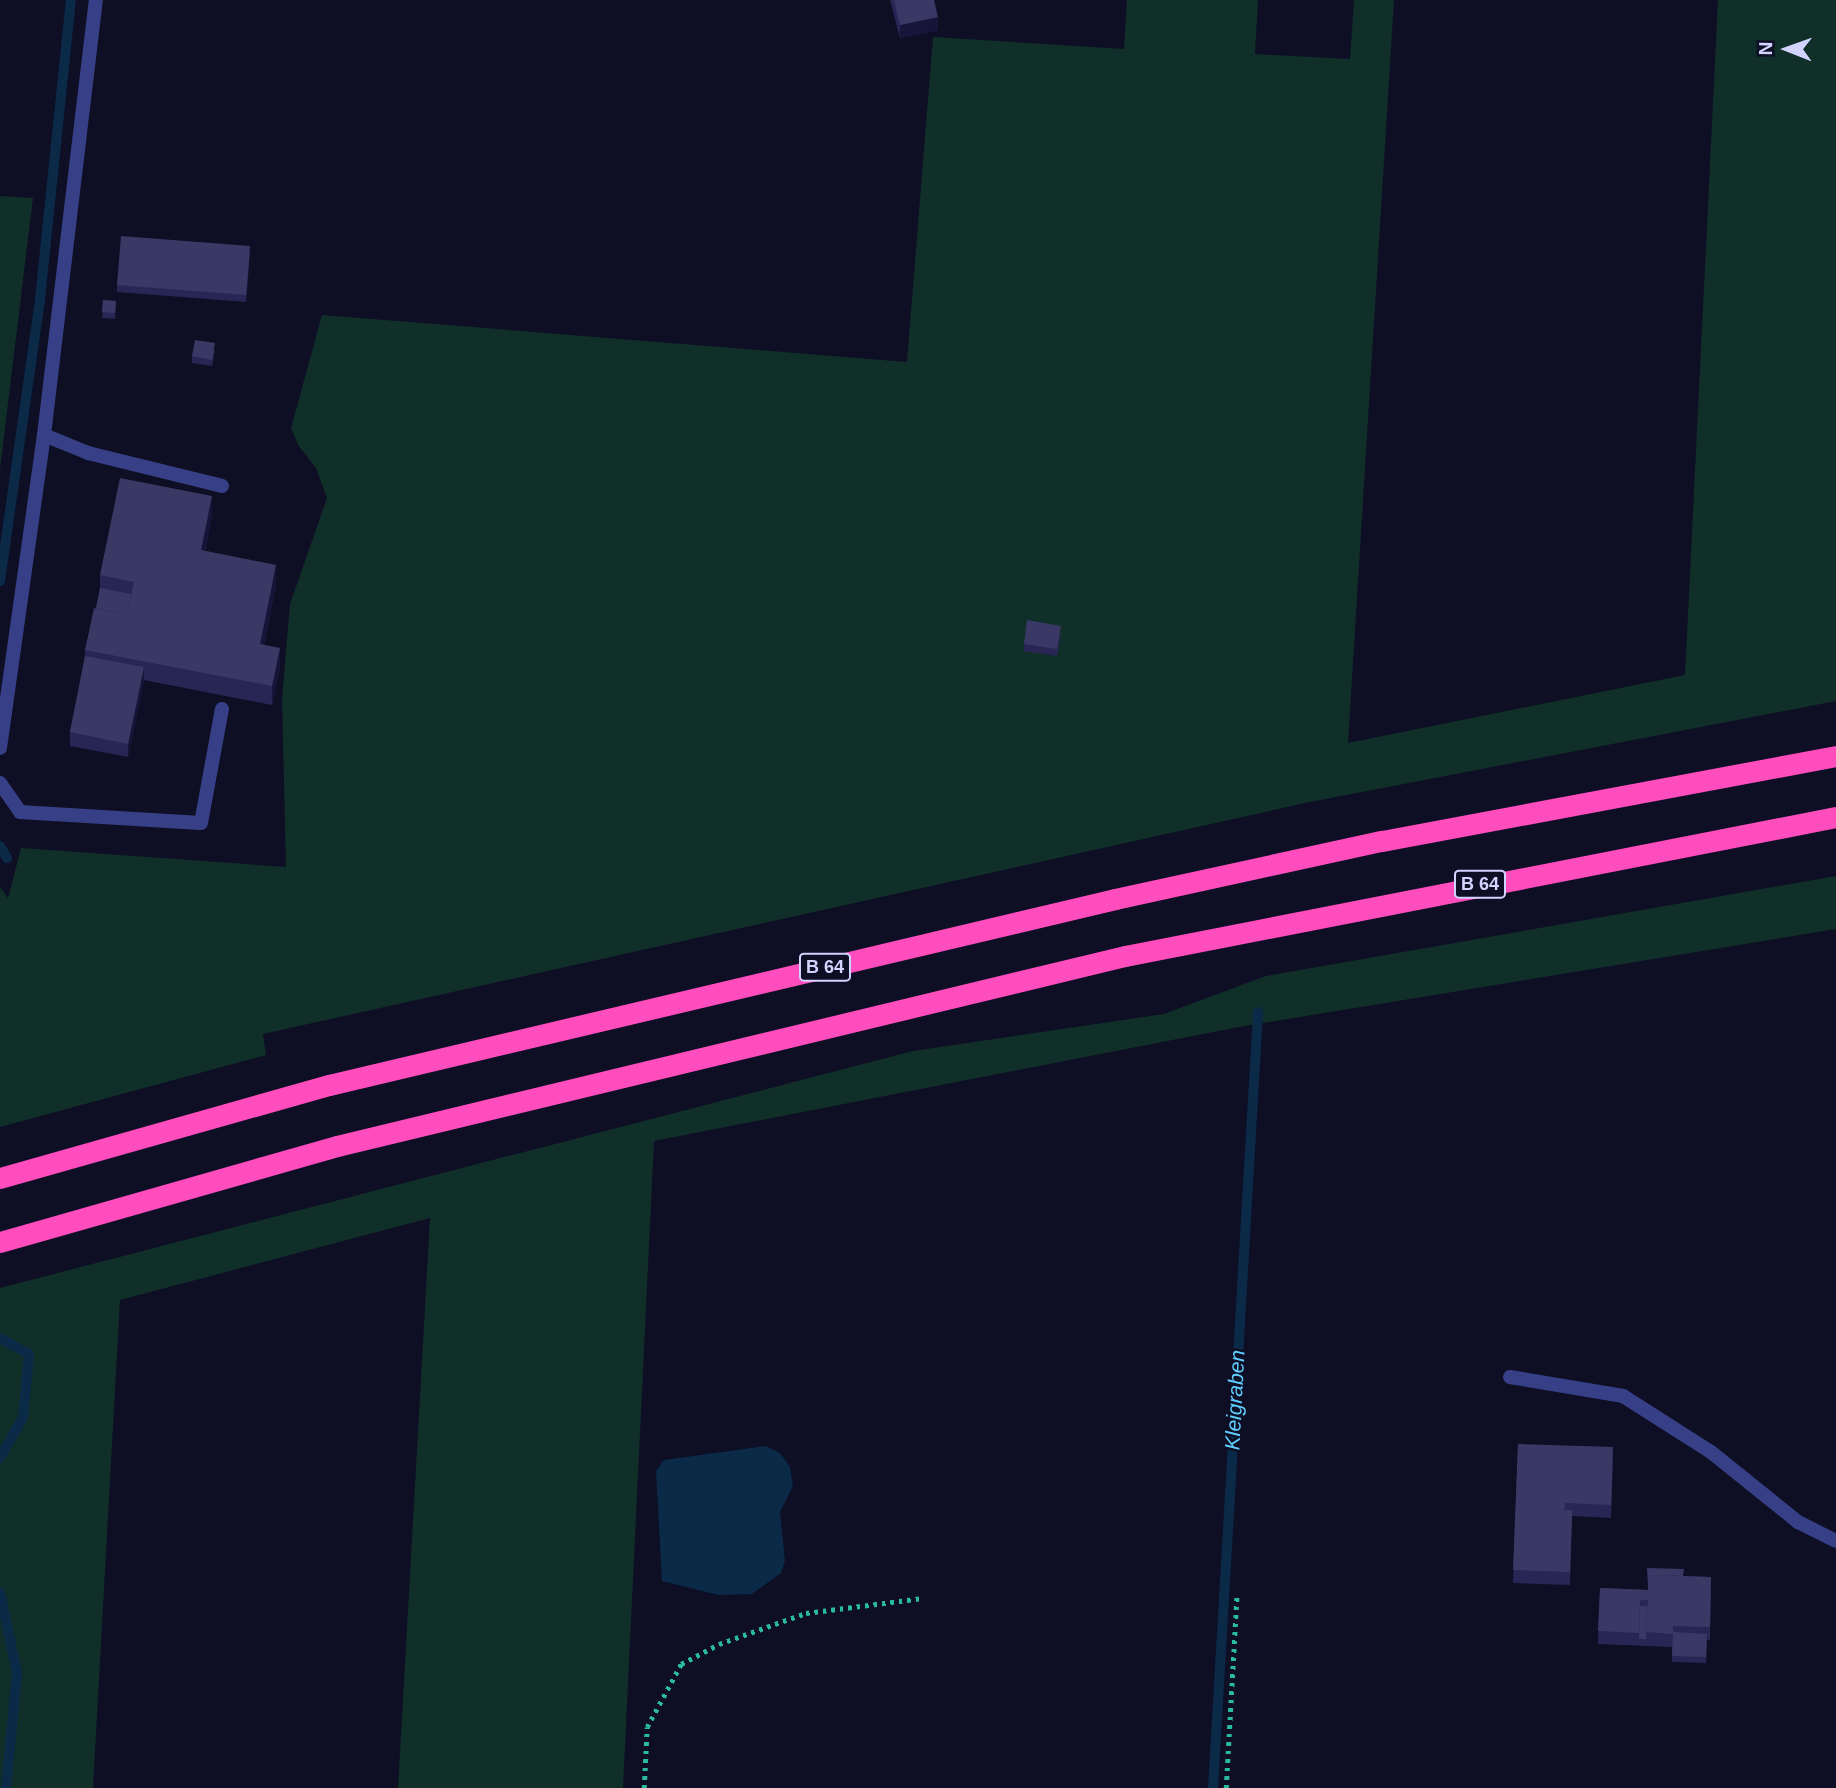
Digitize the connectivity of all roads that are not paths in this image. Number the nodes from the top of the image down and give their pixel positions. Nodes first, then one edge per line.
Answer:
1 (96, 0) edge
2 (44, 435) junction
3 (222, 486) dead end
4 (222, 709) dead end
5 (0, 748) edge
6 (1836, 756) edge
7 (0, 783) edge
8 (1836, 817) edge
9 (0, 1178) edge
10 (0, 1242) edge
11 (1510, 1377) dead end
12 (1836, 1541) edge

1 - 2 lane
2 - 3 lane
2 - 5 lane
4 - 7 lane
6 - 9 highway, B 64
8 - 10 highway, B 64
11 - 12 lane

